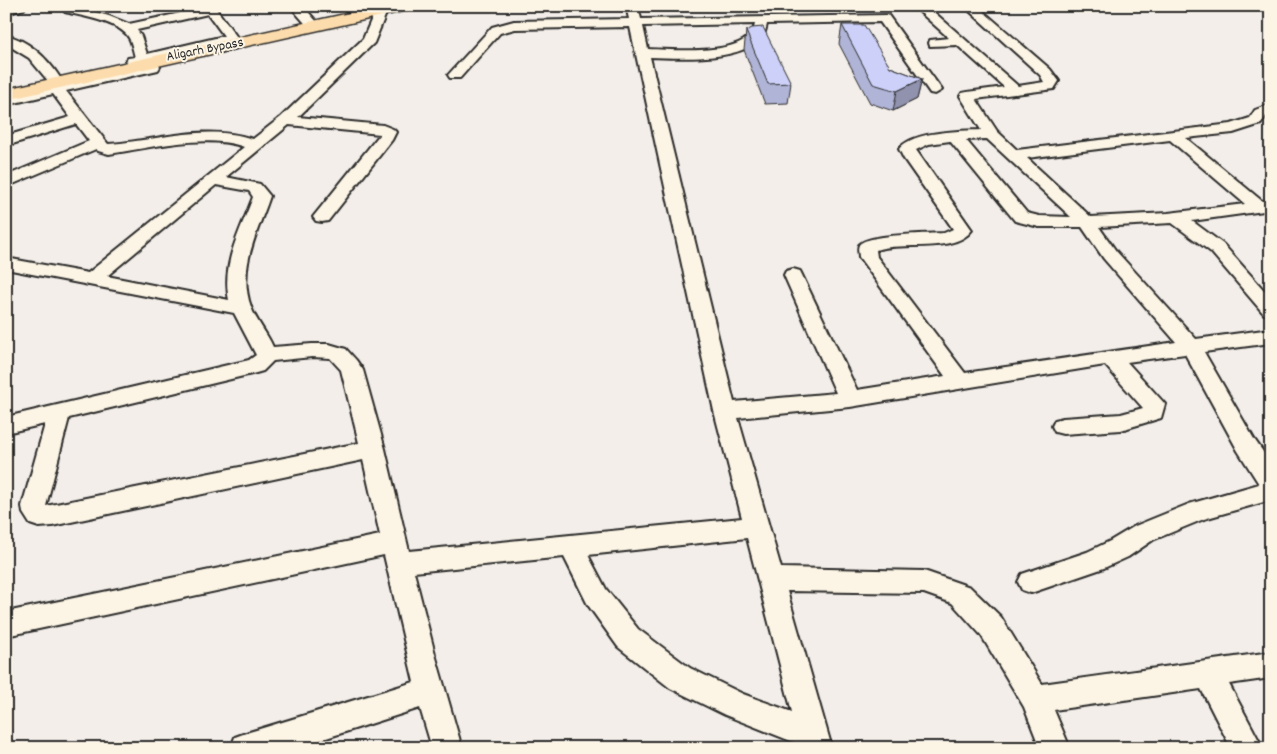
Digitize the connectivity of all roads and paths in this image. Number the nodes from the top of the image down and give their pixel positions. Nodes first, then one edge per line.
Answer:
1 (20, 6) edge
2 (296, 6) edge
3 (404, 6) edge
4 (874, 6) edge
5 (919, 6) edge
6 (970, 6) edge
7 (69, 7) edge
8 (210, 8) edge
9 (6, 10) edge
10 (371, 11) edge
11 (633, 15) edge
12 (884, 18) junction
13 (762, 21) junction
14 (314, 26) junction
15 (129, 28) junction
16 (6, 39) edge
17 (234, 41) junction
18 (960, 41) junction
19 (934, 43) dead end
20 (643, 53) junction
21 (142, 59) junction
22 (455, 75) dead end
23 (55, 84) junction
24 (6, 88) edge
25 (935, 90) dead end
26 (1015, 90) junction
27 (6, 95) edge
28 (6, 101) edge
29 (1271, 108) edge
30 (80, 118) junction
31 (286, 120) junction
32 (991, 134) junction
33 (1172, 134) junction
34 (954, 137) junction
35 (6, 141) edge
36 (99, 142) junction
37 (254, 145) junction
38 (1014, 155) junction
39 (214, 180) junction
40 (6, 182) edge
41 (1265, 206) edge
42 (1174, 216) junction
43 (322, 217) dead end
44 (1087, 222) junction
45 (6, 264) edge
46 (793, 275) dead end
47 (92, 279) junction
48 (241, 308) junction
49 (1271, 310) edge
50 (1271, 336) edge
51 (1191, 346) junction
52 (266, 355) junction
53 (1110, 357) junction
54 (960, 381) junction
55 (850, 399) junction
56 (725, 411) junction
57 (59, 414) junction
58 (6, 425) edge
59 (1063, 426) dead end
60 (373, 449) junction
61 (1271, 482) edge
62 (1271, 490) edge
63 (758, 527) junction
64 (571, 546) junction
65 (396, 553) junction
66 (770, 579) junction
67 (1030, 582) dead end
68 (6, 624) edge
69 (1271, 665) edge
70 (1208, 674) junction
71 (429, 691) junction
72 (1035, 699) junction
73 (815, 741) edge
74 (246, 748) edge
75 (447, 748) edge
76 (1055, 748) edge
77 (1248, 748) edge

1 - 9 street
2 - 14 street
3 - 10 main road, Aligarh Bypass
4 - 12 street
5 - 18 street
6 - 26 street
7 - 15 street
8 - 15 street
8 - 17 street
10 - 14 main road, Aligarh Bypass
10 - 31 street
11 - 13 street
11 - 20 street
11 - 22 street
12 - 13 street
12 - 25 street
13 - 20 street
14 - 17 main road, Aligarh Bypass
15 - 21 street
16 - 23 street
17 - 21 street
17 - 23 street
17 - 27 main road, Aligarh Bypass
18 - 19 street
18 - 26 street
20 - 56 street
21 - 23 street
23 - 24 street
23 - 28 street
23 - 30 street
26 - 32 street
29 - 33 street
30 - 35 street
30 - 36 street
31 - 37 street
31 - 43 street
32 - 34 street
32 - 38 street
33 - 38 street
33 - 41 street
34 - 44 street
34 - 54 street
36 - 37 street
36 - 40 street
37 - 39 street
38 - 44 street
39 - 47 street
39 - 48 street
41 - 42 street
42 - 44 street
42 - 49 street
44 - 51 street
45 - 47 street
46 - 55 street
47 - 48 street
48 - 52 street
50 - 51 street
51 - 53 street
51 - 61 street
52 - 57 street
52 - 60 street
53 - 54 street
53 - 59 street
54 - 55 street
55 - 56 street
56 - 63 street
57 - 58 street
57 - 60 street
60 - 65 street
62 - 67 street
63 - 64 street
63 - 66 street
64 - 65 street
64 - 73 street
65 - 68 street
65 - 71 street
66 - 72 street
66 - 73 street
69 - 70 street
70 - 72 street
70 - 77 street
71 - 74 street
71 - 75 street
72 - 76 street

